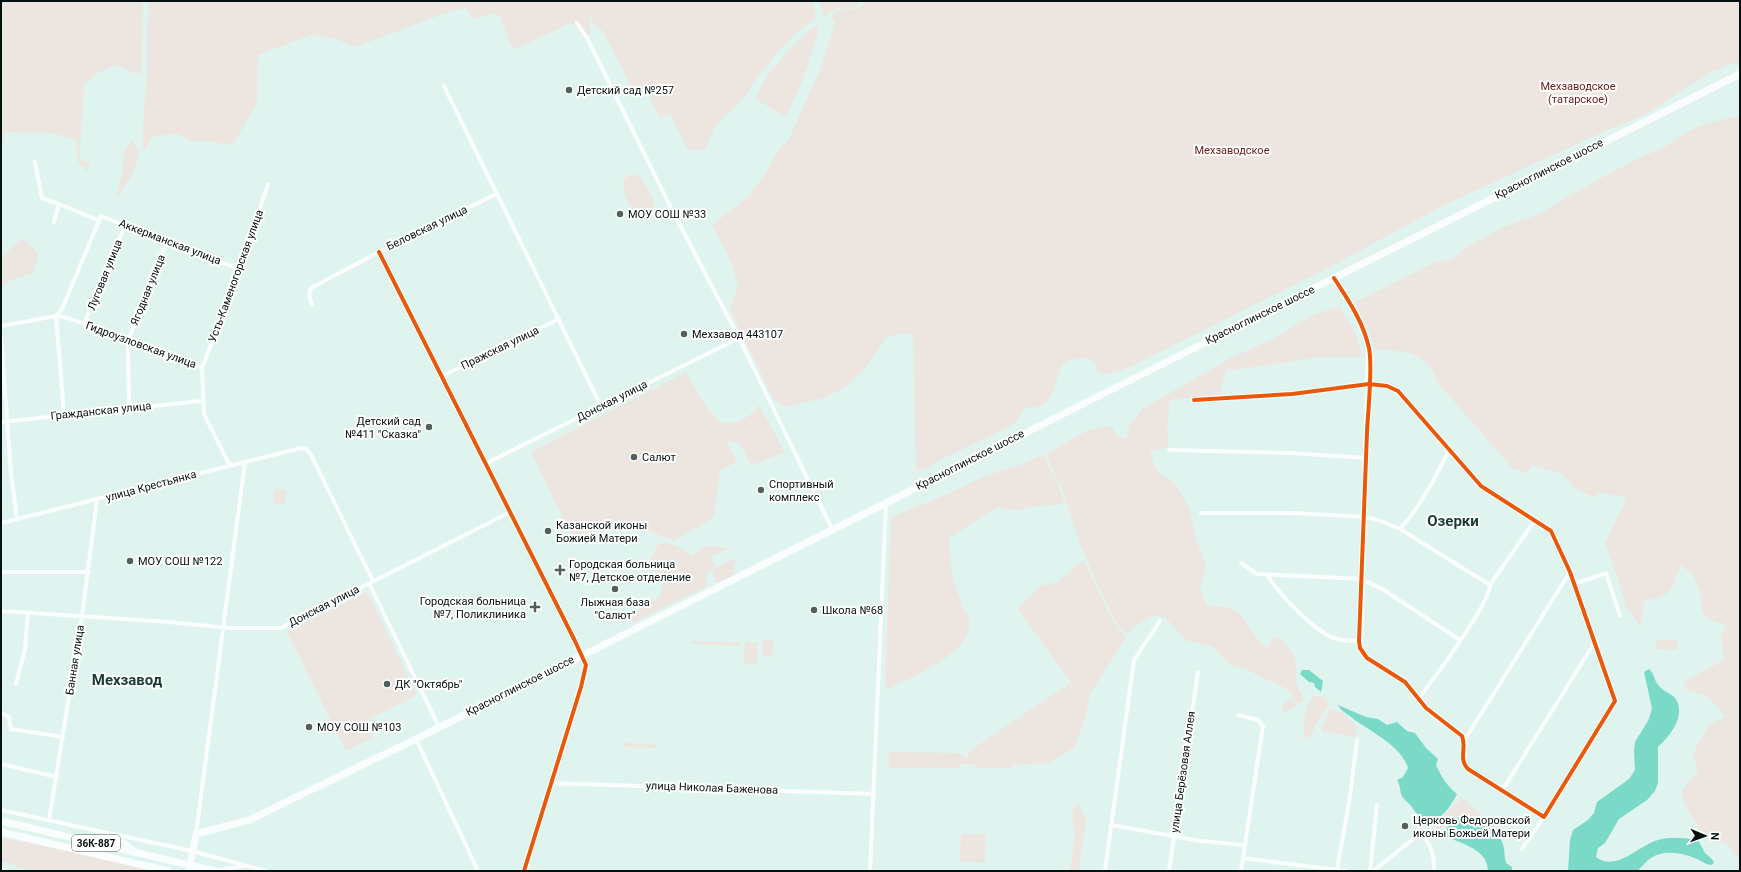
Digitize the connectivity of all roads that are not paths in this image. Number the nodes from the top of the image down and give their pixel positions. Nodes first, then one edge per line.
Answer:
1 (577, 23) dead end
2 (1740, 74) edge
3 (444, 86) dead end
4 (35, 162) dead end
5 (268, 184) dead end
6 (496, 194) junction
7 (58, 204) junction
8 (98, 220) junction
9 (54, 222) dead end
10 (125, 225) junction
11 (166, 243) junction
12 (379, 252) junction
13 (240, 268) junction
14 (1334, 278) junction
15 (312, 305) dead end
16 (56, 316) junction
17 (559, 319) junction
18 (84, 324) junction
19 (1, 326) edge
20 (1, 336) edge
21 (739, 338) junction
22 (128, 341) junction
23 (202, 368) junction
24 (442, 376) junction
25 (1369, 384) junction
26 (1194, 400) dead end
27 (202, 401) junction
28 (601, 406) junction
29 (129, 408) junction
30 (64, 414) junction
31 (7, 421) junction
32 (1, 422) edge
33 (1169, 450) dead end
34 (1449, 450) junction
35 (1366, 458) junction
36 (245, 462) junction
37 (485, 464) junction
38 (230, 466) junction
39 (97, 500) junction
40 (886, 503) junction
41 (510, 512) junction
42 (1201, 512) dead end
43 (1364, 517) junction
44 (17, 518) junction
45 (1535, 520) junction
46 (1, 523) edge
47 (832, 529) junction
48 (1400, 529) junction
49 (1240, 563) dead end
50 (1, 572) edge
51 (89, 572) junction
52 (1570, 572) junction
53 (1267, 575) junction
54 (1361, 579) junction
55 (371, 582) junction
56 (1574, 584) junction
57 (1490, 585) junction
58 (1, 611) edge
59 (28, 613) junction
60 (82, 616) junction
61 (1620, 616) dead end
62 (1160, 621) dead end
63 (224, 628) junction
64 (1460, 640) junction
65 (1359, 641) junction
66 (1595, 642) junction
67 (581, 655) junction
68 (1198, 672) dead end
69 (16, 684) dead end
70 (1418, 698) junction
71 (1, 712) edge
72 (1238, 715) dead end
73 (439, 727) junction
74 (63, 737) junction
75 (416, 739) junction
76 (1356, 740) dead end
77 (1464, 742) junction
78 (1464, 763) joint
79 (1, 764) edge
80 (57, 777) junction
81 (550, 783) junction
82 (1502, 791) junction
83 (874, 794) junction
84 (1377, 805) dead end
85 (1, 810) edge
86 (1544, 818) junction
87 (49, 820) junction
88 (1, 821) edge
89 (1112, 825) junction
90 (1, 832) edge
91 (196, 834) junction
92 (114, 835) junction
93 (1174, 836) junction
94 (1244, 845) junction
95 (1522, 849) dead end
96 (192, 851) junction
97 (139, 853) junction
98 (1243, 858) junction
99 (246, 866) junction
100 (1310, 866) junction
101 (189, 868) edge
102 (1, 870) edge
103 (1337, 870) junction
104 (6, 871) edge
105 (162, 871) edge
106 (215, 871) edge
107 (266, 871) edge
108 (478, 871) edge
109 (524, 871) edge
110 (870, 871) edge
111 (1105, 871) edge
112 (1169, 871) edge
113 (1241, 871) edge
114 (1310, 871) edge
115 (1346, 871) edge
116 (1372, 871) edge
117 (1434, 871) edge

1 - 21 street
2 - 14 main road, Красноглинское шоссе
3 - 6 street
4 - 7 street
5 - 13 street, Усть-Каменогорская улица
6 - 12 street, Беловская улица
6 - 17 street
7 - 8 street
7 - 9 street
8 - 10 street, Аккерманская улица
8 - 16 street
10 - 11 street, Аккерманская улица
10 - 18 street, Луговая улица
11 - 13 street, Аккерманская улица
11 - 22 street, Ягодная улица
12 - 15 street, Беловская улица
12 - 24 street
13 - 23 street, Усть-Каменогорская улица
14 - 25 street
14 - 40 main road, Красноглинское шоссе
16 - 18 street, Гидроузловская улица
16 - 19 street, Гидроузловская улица
16 - 30 street
17 - 24 street, Пражская улица
17 - 28 street
18 - 22 street, Гидроузловская улица
20 - 31 street
21 - 28 street, Донская улица
21 - 47 street
22 - 23 street, Гидроузловская улица
22 - 29 street, Ягодная улица
23 - 27 street, Гидроузловская улица
24 - 37 street
25 - 26 street
25 - 34 street
25 - 35 street
27 - 29 street, Гражданская улица
27 - 38 street, Гидроузловская улица
28 - 37 street, Донская улица
29 - 30 street, Гражданская улица
30 - 31 street, Гражданская улица
31 - 32 street, Гражданская улица
31 - 44 street
33 - 35 street
34 - 45 street
34 - 48 street
35 - 43 street
36 - 38 street, улица Крестьянка
36 - 55 street, улица Крестьянка
36 - 63 street
37 - 41 street
38 - 39 street, улица Крестьянка
39 - 44 street, улица Крестьянка
39 - 51 street, Банная улица
40 - 47 main road, Красноглинское шоссе
40 - 83 street
41 - 55 street, Донская улица
41 - 67 street
42 - 43 street
43 - 48 street
43 - 54 street
44 - 46 street, улица Крестьянка
45 - 52 street
45 - 57 street
47 - 67 main road, Красноглинское шоссе
48 - 57 street
49 - 53 street
50 - 51 street
51 - 60 street, Банная улица
52 - 56 street
52 - 77 street
53 - 54 street
53 - 65 street
54 - 64 street
54 - 65 street
55 - 63 street, Донская улица
55 - 73 street
56 - 61 street
56 - 66 street
57 - 64 street
58 - 59 street, Донская улица
59 - 60 street, Донская улица
59 - 69 street
60 - 63 street, Донская улица
60 - 74 street, Банная улица
62 - 89 street
63 - 91 street
64 - 70 street
65 - 70 street
66 - 82 street
66 - 86 street
67 - 73 main road, Красноглинское шоссе
67 - 81 street
68 - 93 street, улица Берёзовая Аллея
70 - 77 street
71 - 74 street
72 - 94 street
73 - 75 main road, Красноглинское шоссе
74 - 80 street, Банная улица
75 - 91 main road, Красноглинское шоссе
75 - 108 street
76 - 103 street
77 - 78 street
78 - 82 street
79 - 80 street
80 - 87 street, Банная улица
81 - 83 street, улица Николая Баженова
81 - 109 street
82 - 86 street
83 - 110 street
84 - 116 street
85 - 87 street
86 - 95 street
87 - 92 street
88 - 97 main road, 36К-887
89 - 93 street
89 - 111 street
90 - 105 main road, 36К-887
91 - 96 main road
92 - 96 street
92 - 97 street
93 - 94 street
93 - 112 street, улица Берёзовая Аллея
94 - 98 street
96 - 99 street
96 - 101 main road
97 - 101 main road, 36К-887
98 - 100 street
98 - 113 street
99 - 106 street
99 - 107 street
100 - 103 street
100 - 114 street
101 - 106 main road, 36К-887
102 - 104 street
103 - 115 street
116 - 117 street

